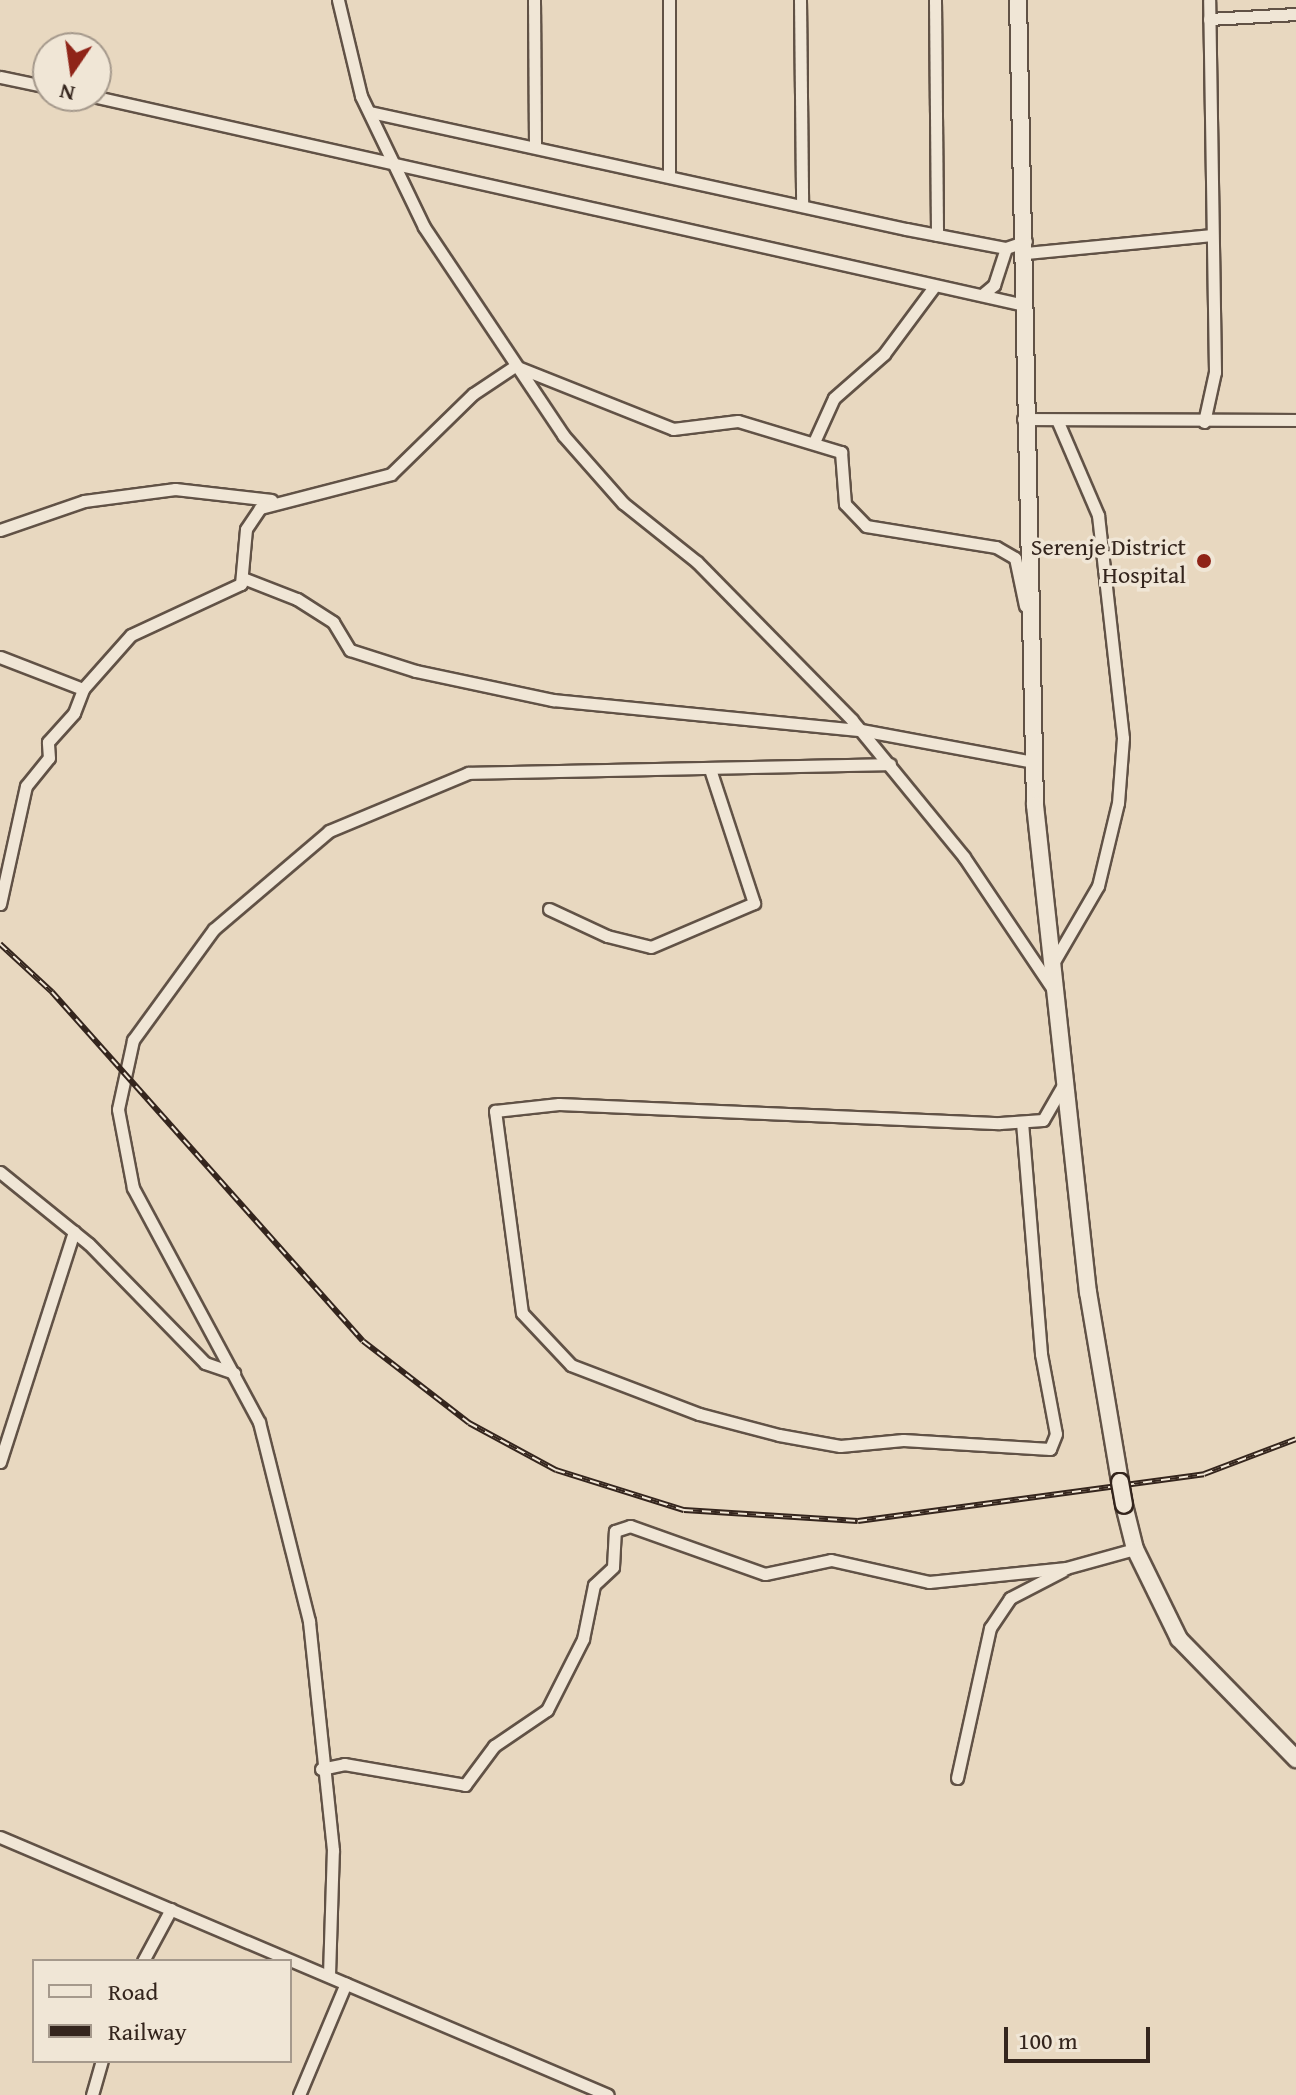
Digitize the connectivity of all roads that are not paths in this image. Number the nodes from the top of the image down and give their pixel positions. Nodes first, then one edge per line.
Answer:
1 (338, 0) edge
2 (534, 0) edge
3 (669, 0) edge
4 (800, 0) edge
5 (935, 0) edge
6 (1018, 0) edge
7 (1209, 0) edge
8 (1296, 14) edge
9 (1209, 19) junction
10 (0, 77) edge
11 (32, 84) edge
12 (112, 101) edge
13 (370, 112) junction
14 (535, 144) junction
15 (393, 165) junction
16 (669, 176) junction
17 (802, 204) junction
18 (937, 235) junction
19 (1212, 235) junction
20 (1026, 247) junction
21 (1006, 248) junction
22 (933, 288) junction
23 (982, 295) junction
24 (1025, 305) junction
25 (515, 366) junction
26 (1023, 419) junction
27 (1296, 420) edge
28 (1058, 422) junction
29 (1204, 422) junction
30 (814, 442) junction
31 (271, 500) junction
32 (0, 530) edge
33 (243, 578) junction
34 (1031, 631) junction
35 (0, 657) edge
36 (83, 689) junction
37 (861, 730) junction
38 (1034, 762) junction
39 (890, 764) junction
40 (710, 769) junction
41 (0, 904) edge
42 (549, 909) dead end
43 (1050, 968) junction
44 (1052, 988) junction
45 (1065, 1079) junction
46 (1022, 1122) junction
47 (0, 1172) edge
48 (74, 1232) junction
49 (234, 1373) junction
50 (0, 1462) edge
51 (1135, 1549) junction
52 (1066, 1568) junction
53 (1296, 1759) edge
54 (321, 1769) junction
55 (957, 1778) dead end
56 (0, 1837) edge
57 (171, 1909) junction
58 (144, 1959) edge
59 (291, 1959) edge
60 (292, 1960) edge
61 (329, 1975) junction
62 (346, 1983) junction
63 (101, 2063) edge
64 (92, 2095) edge
65 (299, 2095) edge
66 (608, 2095) edge

1 - 13 street
2 - 14 street
3 - 16 street
4 - 17 street
5 - 18 street
6 - 20 main road
7 - 9 street
8 - 9 street
9 - 19 street
10 - 11 street
12 - 15 street
13 - 14 street
13 - 15 street
14 - 16 street
15 - 22 street
15 - 25 street
16 - 17 street
17 - 18 street
18 - 21 street
19 - 20 street
19 - 29 street
20 - 21 street
20 - 24 main road
21 - 23 street
22 - 23 street
22 - 30 street
23 - 24 street
24 - 26 main road
25 - 30 street
25 - 31 street
25 - 37 street
26 - 28 street
26 - 34 main road
27 - 29 street
28 - 29 street
28 - 43 street
30 - 34 street
31 - 32 street
31 - 33 street
33 - 36 street
33 - 37 street
34 - 38 main road
35 - 36 street
36 - 41 street
37 - 38 street
37 - 39 street
38 - 43 main road
39 - 40 street
39 - 44 street
40 - 42 street
40 - 49 street
43 - 44 main road
44 - 45 main road
45 - 46 street
45 - 51 main road, bridge
46 - 46 street
47 - 48 street
48 - 49 street
48 - 50 street
49 - 54 street
51 - 52 street
51 - 53 main road
52 - 54 street
52 - 55 street
54 - 61 street
56 - 57 street
57 - 58 street
57 - 59 street
60 - 61 street
61 - 62 street
62 - 65 street
62 - 66 street
63 - 64 street

